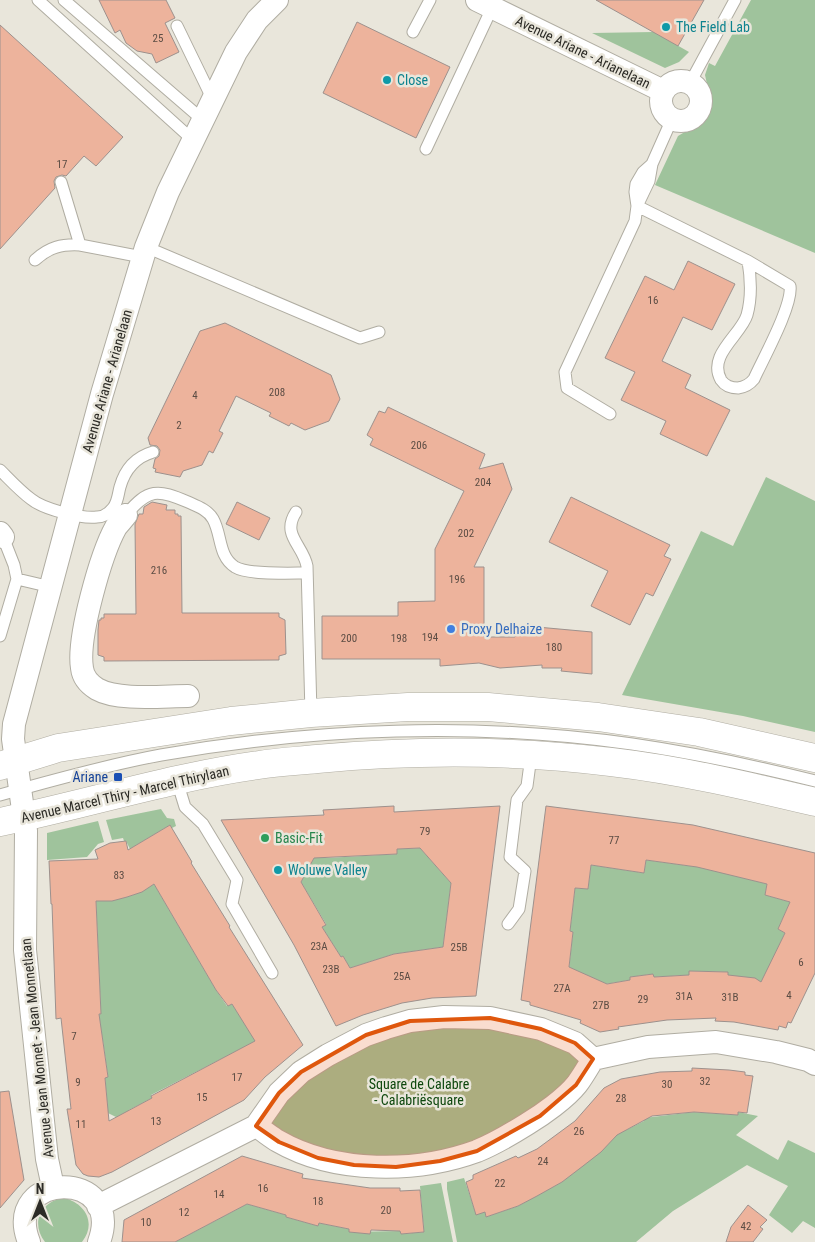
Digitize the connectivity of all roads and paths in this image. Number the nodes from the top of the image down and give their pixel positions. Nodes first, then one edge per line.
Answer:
1 (38, 0) edge
2 (64, 0) edge
3 (277, 0) edge
4 (430, 0) edge
5 (735, 0) edge
6 (485, 4) edge
7 (177, 26) dead end
8 (413, 32) dead end
9 (690, 83) junction
10 (663, 91) junction
11 (214, 101) junction
12 (672, 119) junction
13 (204, 121) junction
14 (194, 142) junction
15 (426, 148) dead end
16 (61, 182) dead end
17 (637, 206) junction
18 (80, 245) junction
19 (144, 252) junction
20 (35, 260) dead end
21 (748, 261) junction
22 (379, 332) dead end
23 (610, 414) dead end
24 (153, 452) dead end
25 (0, 470) edge
26 (296, 512) dead end
27 (70, 514) junction
28 (126, 515) joint
29 (2, 535) edge
30 (307, 573) junction
31 (17, 579) junction
32 (51, 587) junction
33 (0, 636) edge
34 (188, 696) dead end
35 (311, 713) junction
36 (531, 756) junction
37 (815, 758) edge
38 (8, 763) edge
39 (177, 779) junction
40 (815, 781) edge
41 (10, 792) edge
42 (815, 802) edge
43 (12, 820) edge
44 (508, 924) dead end
45 (272, 973) dead end
46 (813, 1056) edge
47 (594, 1059) junction
48 (256, 1126) junction
49 (53, 1188) junction
50 (98, 1206) junction
51 (29, 1242) edge
52 (99, 1242) edge

1 - 14 lane
2 - 13 lane
3 - 11 street, Avenue Ariane - Arianelaan
4 - 8 lane
5 - 9 lane
6 - 10 street, Avenue Ariane - Arianelaan
6 - 15 lane
7 - 11 lane
9 - 10 street, Avenue Ariane - Arianelaan
9 - 12 street
10 - 12 street, Avenue Ariane - Arianelaan
11 - 13 street, Avenue Ariane - Arianelaan
12 - 17 lane
13 - 14 street, Avenue Ariane - Arianelaan
14 - 19 street, Avenue Ariane - Arianelaan
16 - 18 lane
17 - 21 lane
17 - 23 lane
18 - 19 lane
18 - 20 lane
19 - 22 lane
19 - 27 street, Avenue Ariane - Arianelaan
21 - 21 lane
24 - 27 lane
25 - 27 lane
26 - 30 lane
27 - 32 street, Avenue Ariane - Arianelaan
28 - 30 lane
28 - 34 street
29 - 31 lane
30 - 35 lane
31 - 32 lane
31 - 33 lane
32 - 38 street, Avenue Ariane - Arianelaan
35 - 37 main road
35 - 38 main road
36 - 39 main road, Avenue Marcel Thiry - Marcel Thirylaan
36 - 42 main road, Avenue Marcel Thiry - Marcel Thirylaan
36 - 44 lane
38 - 41 street, Avenue Ariane - Arianelaan
39 - 43 main road, Avenue Marcel Thiry - Marcel Thirylaan
39 - 45 lane
40 - 41 lane, Avenue Marcel Thiry - Marcel Thirylaan
41 - 43 street, Avenue Jean Monnet - Jean Monnetlaan
43 - 49 street, Avenue Jean Monnet - Jean Monnetlaan
46 - 47 street
47 - 48 street
47 - 48 street
48 - 50 street
49 - 50 street
49 - 51 street
50 - 52 street

